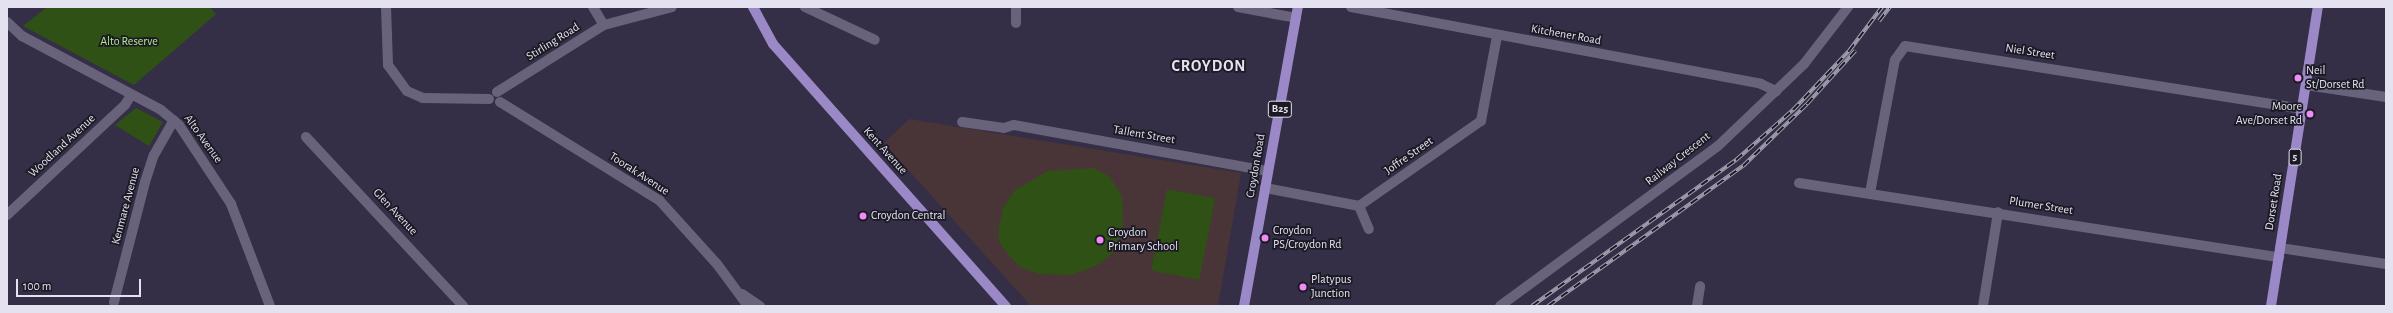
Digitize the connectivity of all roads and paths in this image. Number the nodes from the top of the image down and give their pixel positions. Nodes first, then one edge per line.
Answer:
1 (386, 7) edge
2 (593, 7) edge
3 (672, 7) edge
4 (755, 7) edge
5 (805, 7) edge
6 (1016, 7) edge
7 (1238, 7) edge
8 (1298, 7) edge
9 (1351, 7) edge
10 (1848, 7) edge
11 (2318, 7) edge
12 (1296, 18) junction
13 (7, 22) edge
14 (1016, 23) dead end
15 (604, 25) junction
16 (1498, 36) junction
17 (875, 40) dead end
18 (2306, 85) junction
19 (1776, 91) junction
20 (497, 92) junction
21 (131, 94) junction
22 (2386, 97) edge
23 (489, 99) junction
24 (500, 102) junction
25 (2302, 109) junction
26 (174, 120) junction
27 (962, 122) dead end
28 (306, 137) dead end
29 (1268, 171) junction
30 (1799, 183) dead end
31 (1265, 188) junction
32 (1870, 193) junction
33 (1359, 206) junction
34 (1998, 212) junction
35 (7, 215) edge
36 (1369, 229) dead end
37 (2280, 252) junction
38 (2386, 264) edge
39 (1700, 286) dead end
40 (742, 294) junction
41 (114, 302) dead end
42 (270, 306) edge
43 (463, 306) edge
44 (748, 306) edge
45 (760, 306) edge
46 (1006, 306) edge
47 (1244, 306) edge
48 (1500, 306) edge
49 (1697, 306) edge
50 (1983, 306) edge
51 (2271, 306) edge

1 - 23 street
2 - 15 street
3 - 15 street, Stirling Road
4 - 46 main road, Kent Avenue
5 - 17 street
6 - 14 street
7 - 12 street
8 - 12 main road, Croydon Road / B25
9 - 16 street, Kitchener Road
10 - 19 street, Railway Crescent
11 - 18 main road, Dorset Road / 5
12 - 29 main road, Croydon Road / B25
13 - 21 street, Alto Avenue
15 - 20 street, Stirling Road
16 - 19 street, Kitchener Road
16 - 33 street, Joffre Street
18 - 22 street
18 - 25 main road, Dorset Road / 5
19 - 48 street, Railway Crescent
20 - 23 street, Stirling Road
20 - 24 street
21 - 26 street, Alto Avenue
21 - 35 street, Woodland Avenue
23 - 24 street, Toorak Avenue
24 - 40 street, Toorak Avenue
25 - 32 street, Niel Street
25 - 37 main road, Dorset Road / 5
26 - 41 street, Kenmare Avenue
26 - 42 street, Alto Avenue
27 - 29 street, Tallent Street
28 - 43 street, Glen Avenue
29 - 31 main road, Croydon Road / B25
30 - 32 street, Plumer Street
31 - 33 street
31 - 47 main road, Croydon Road / B25
32 - 34 street, Plumer Street
33 - 36 street
34 - 37 street, Plumer Street
34 - 50 street
37 - 38 street, Plumer Street
37 - 51 main road, Dorset Road / 5
39 - 49 street
40 - 44 street, Toorak Avenue
40 - 45 street, Toorak Avenue

